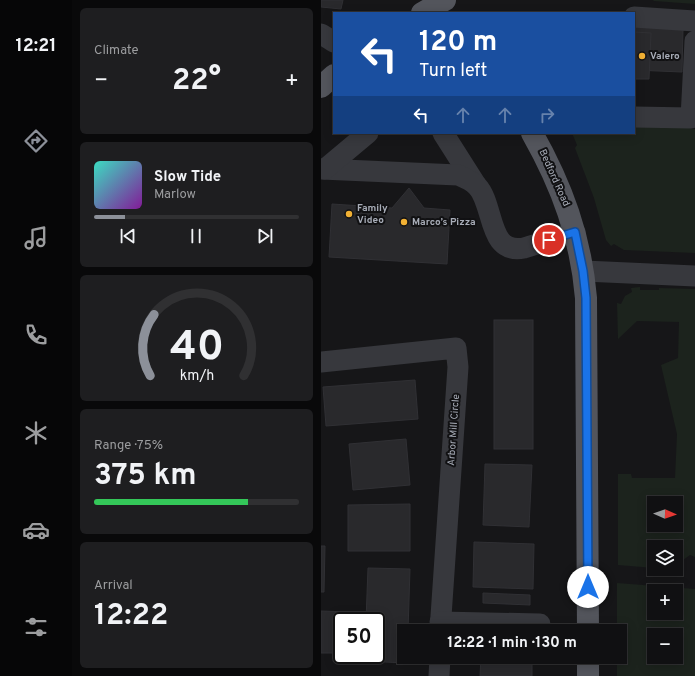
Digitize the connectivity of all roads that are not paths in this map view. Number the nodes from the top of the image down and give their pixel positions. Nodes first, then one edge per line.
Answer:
1 (630, 0) edge
2 (627, 12) edge
3 (635, 17) edge
4 (695, 21) edge
5 (321, 34) edge
6 (333, 41) edge
7 (695, 41) edge
8 (333, 76) edge
9 (321, 87) edge
10 (635, 117) edge
11 (367, 134) edge
12 (444, 134) edge
13 (535, 134) edge
14 (323, 169) edge
15 (476, 185) junction
16 (575, 232) junction
17 (583, 271) junction
18 (695, 276) edge
19 (329, 362) edge
20 (440, 624) edge
21 (588, 624) edge
22 (440, 664) edge
23 (588, 664) edge
24 (439, 676) edge
25 (588, 676) edge

1 - 2 lane
3 - 4 lane
5 - 6 lane
7 - 10 lane
8 - 9 main road
11 - 14 lane
12 - 15 lane
13 - 16 main road, Bedford Road
14 - 15 lane
15 - 16 lane
16 - 17 main road, Bedford Road
17 - 18 lane
17 - 21 main road, Bedford Road
19 - 20 lane, Arbor Mill Circle
22 - 24 lane
23 - 25 main road

